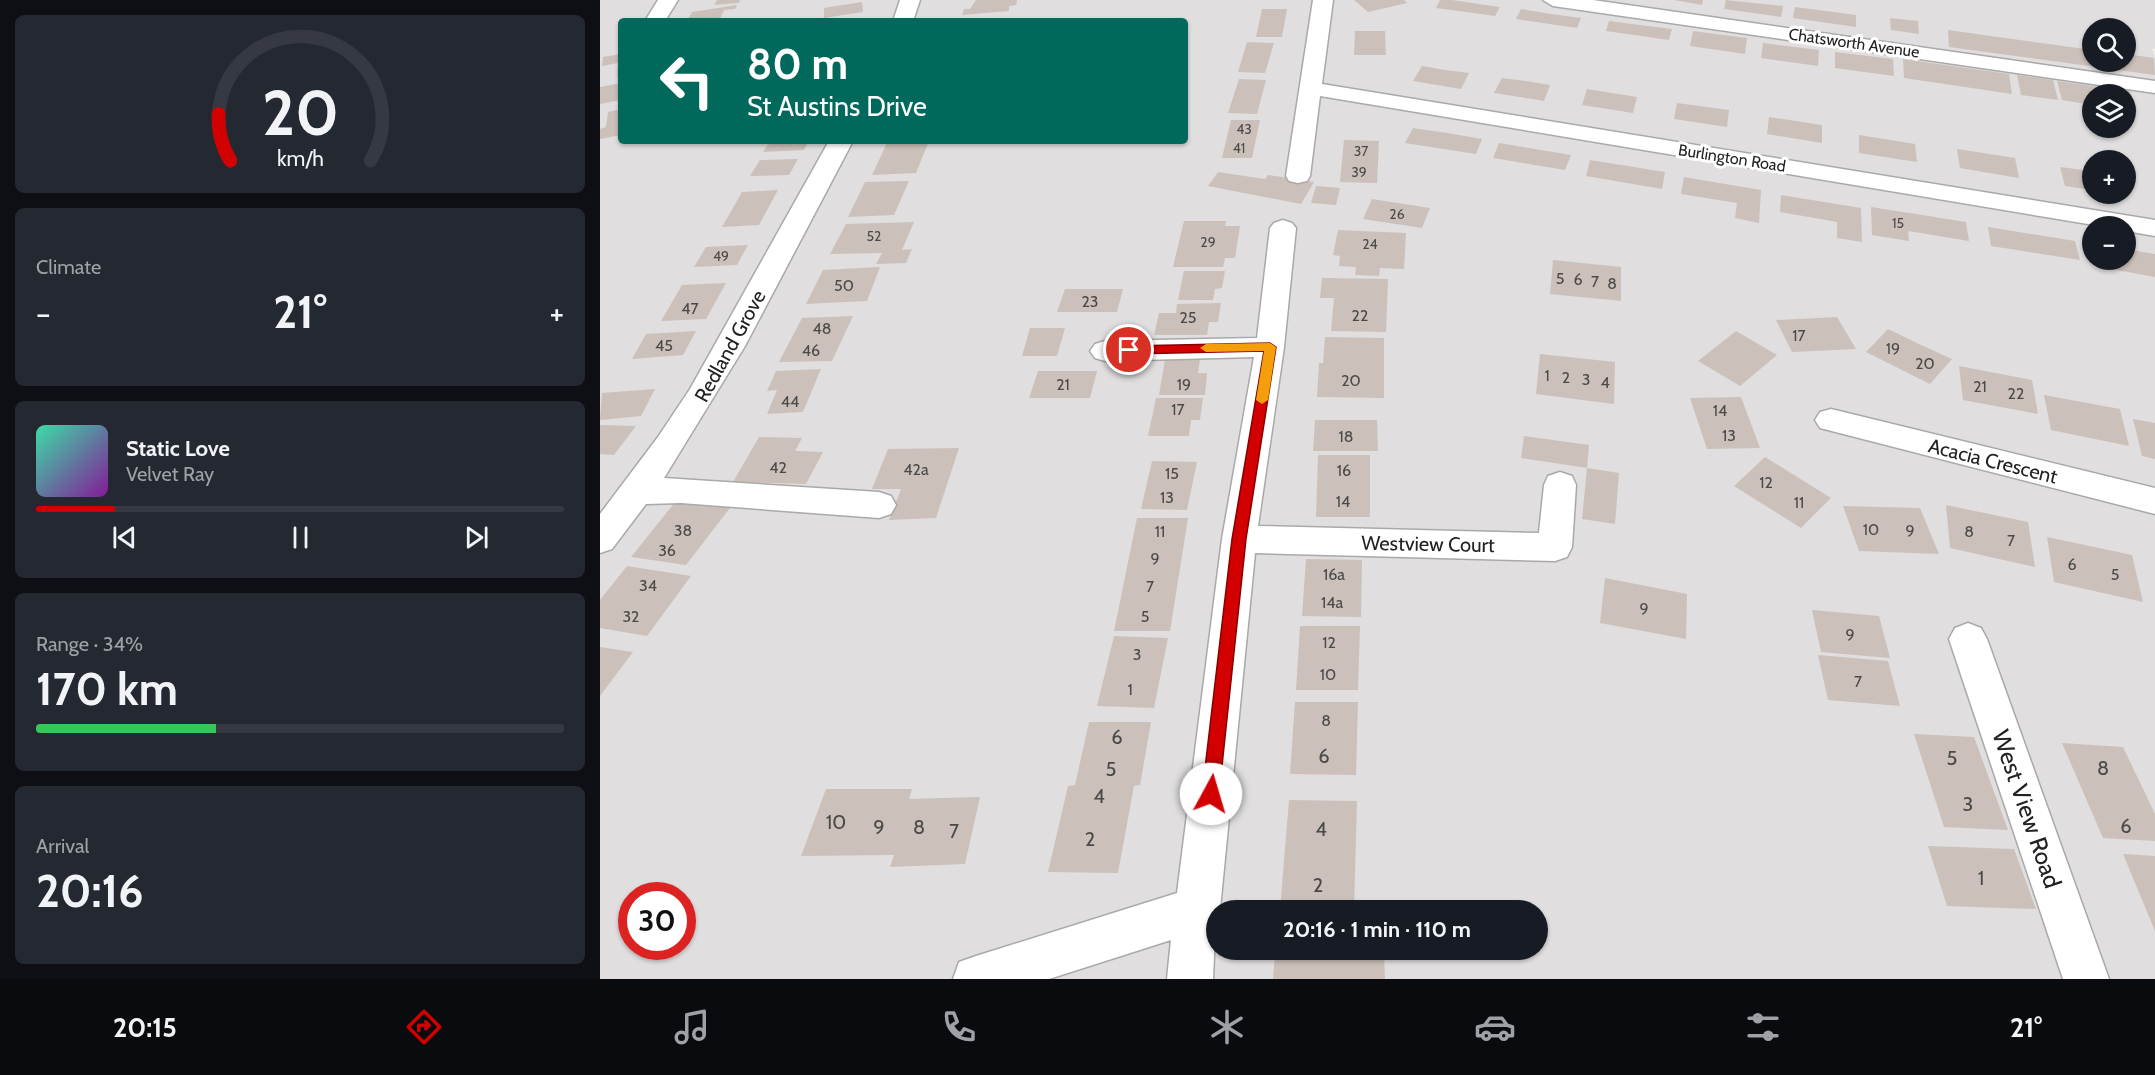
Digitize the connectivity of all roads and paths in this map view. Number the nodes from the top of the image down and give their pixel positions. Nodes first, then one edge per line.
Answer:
1 (669, 0) edge
2 (910, 0) edge
3 (1323, 0) edge
4 (1553, 0) edge
5 (657, 18) edge
6 (904, 18) edge
7 (2155, 87) edge
8 (1309, 88) junction
9 (839, 144) edge
10 (1298, 176) dead end
11 (1283, 228) dead end
12 (2155, 228) edge
13 (1270, 347) junction
14 (1105, 351) dead end
15 (1831, 420) dead end
16 (1560, 485) dead end
17 (639, 492) junction
18 (2155, 501) edge
19 (879, 504) dead end
20 (600, 539) edge
21 (1239, 539) junction
22 (1968, 639) dead end
23 (1198, 909) junction
24 (976, 979) edge
25 (1190, 979) edge
26 (2086, 979) edge

1 - 5 street
2 - 6 street
3 - 8 street
4 - 7 street, Chatsworth Avenue
8 - 10 street
8 - 12 street, Burlington Road
9 - 17 street, Redland Grove
11 - 13 street
13 - 14 street
13 - 21 street
15 - 18 street, Acacia Crescent
16 - 21 street, Westview Court
17 - 19 street
17 - 20 street, Redland Grove
21 - 23 street
22 - 26 street, West View Road
23 - 24 street
23 - 25 street

